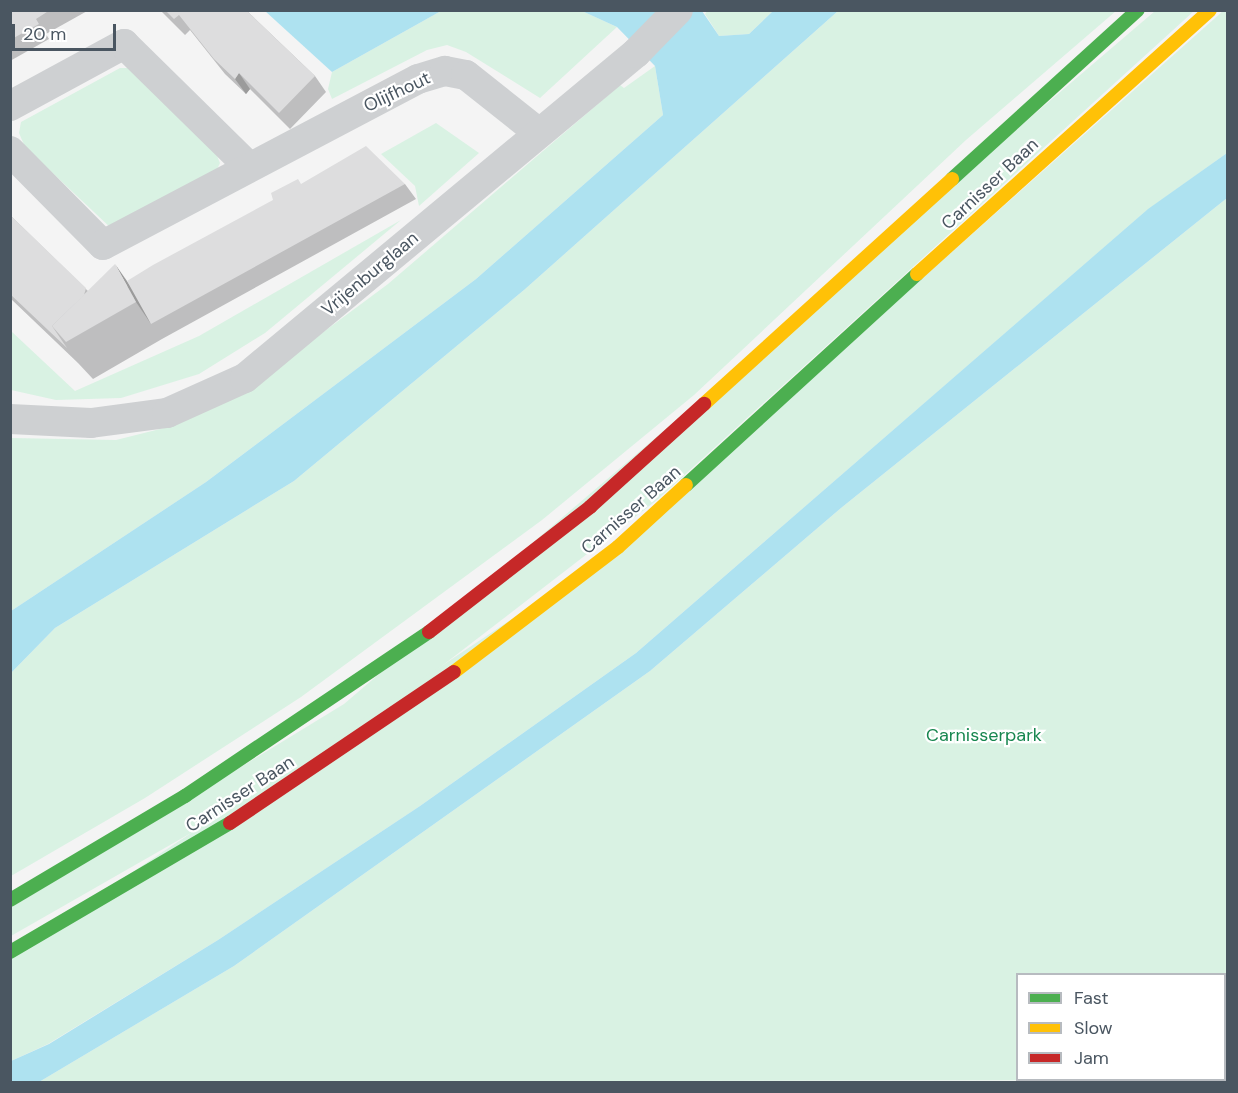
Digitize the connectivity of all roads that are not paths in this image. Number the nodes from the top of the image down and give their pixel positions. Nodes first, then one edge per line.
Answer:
1 (678, 10) edge
2 (1138, 10) edge
3 (1210, 10) edge
4 (10, 106) edge
5 (538, 132) junction
6 (10, 151) edge
7 (249, 167) junction
8 (10, 419) edge
9 (10, 900) edge
10 (10, 952) edge

1 - 5 street, Vrijenburglaan
2 - 9 main road, Carnisser Baan
3 - 10 main road, Carnisser Baan
4 - 7 street
5 - 7 street, Olijfhout
5 - 8 street, Vrijenburglaan
6 - 7 street, Olijfhout

